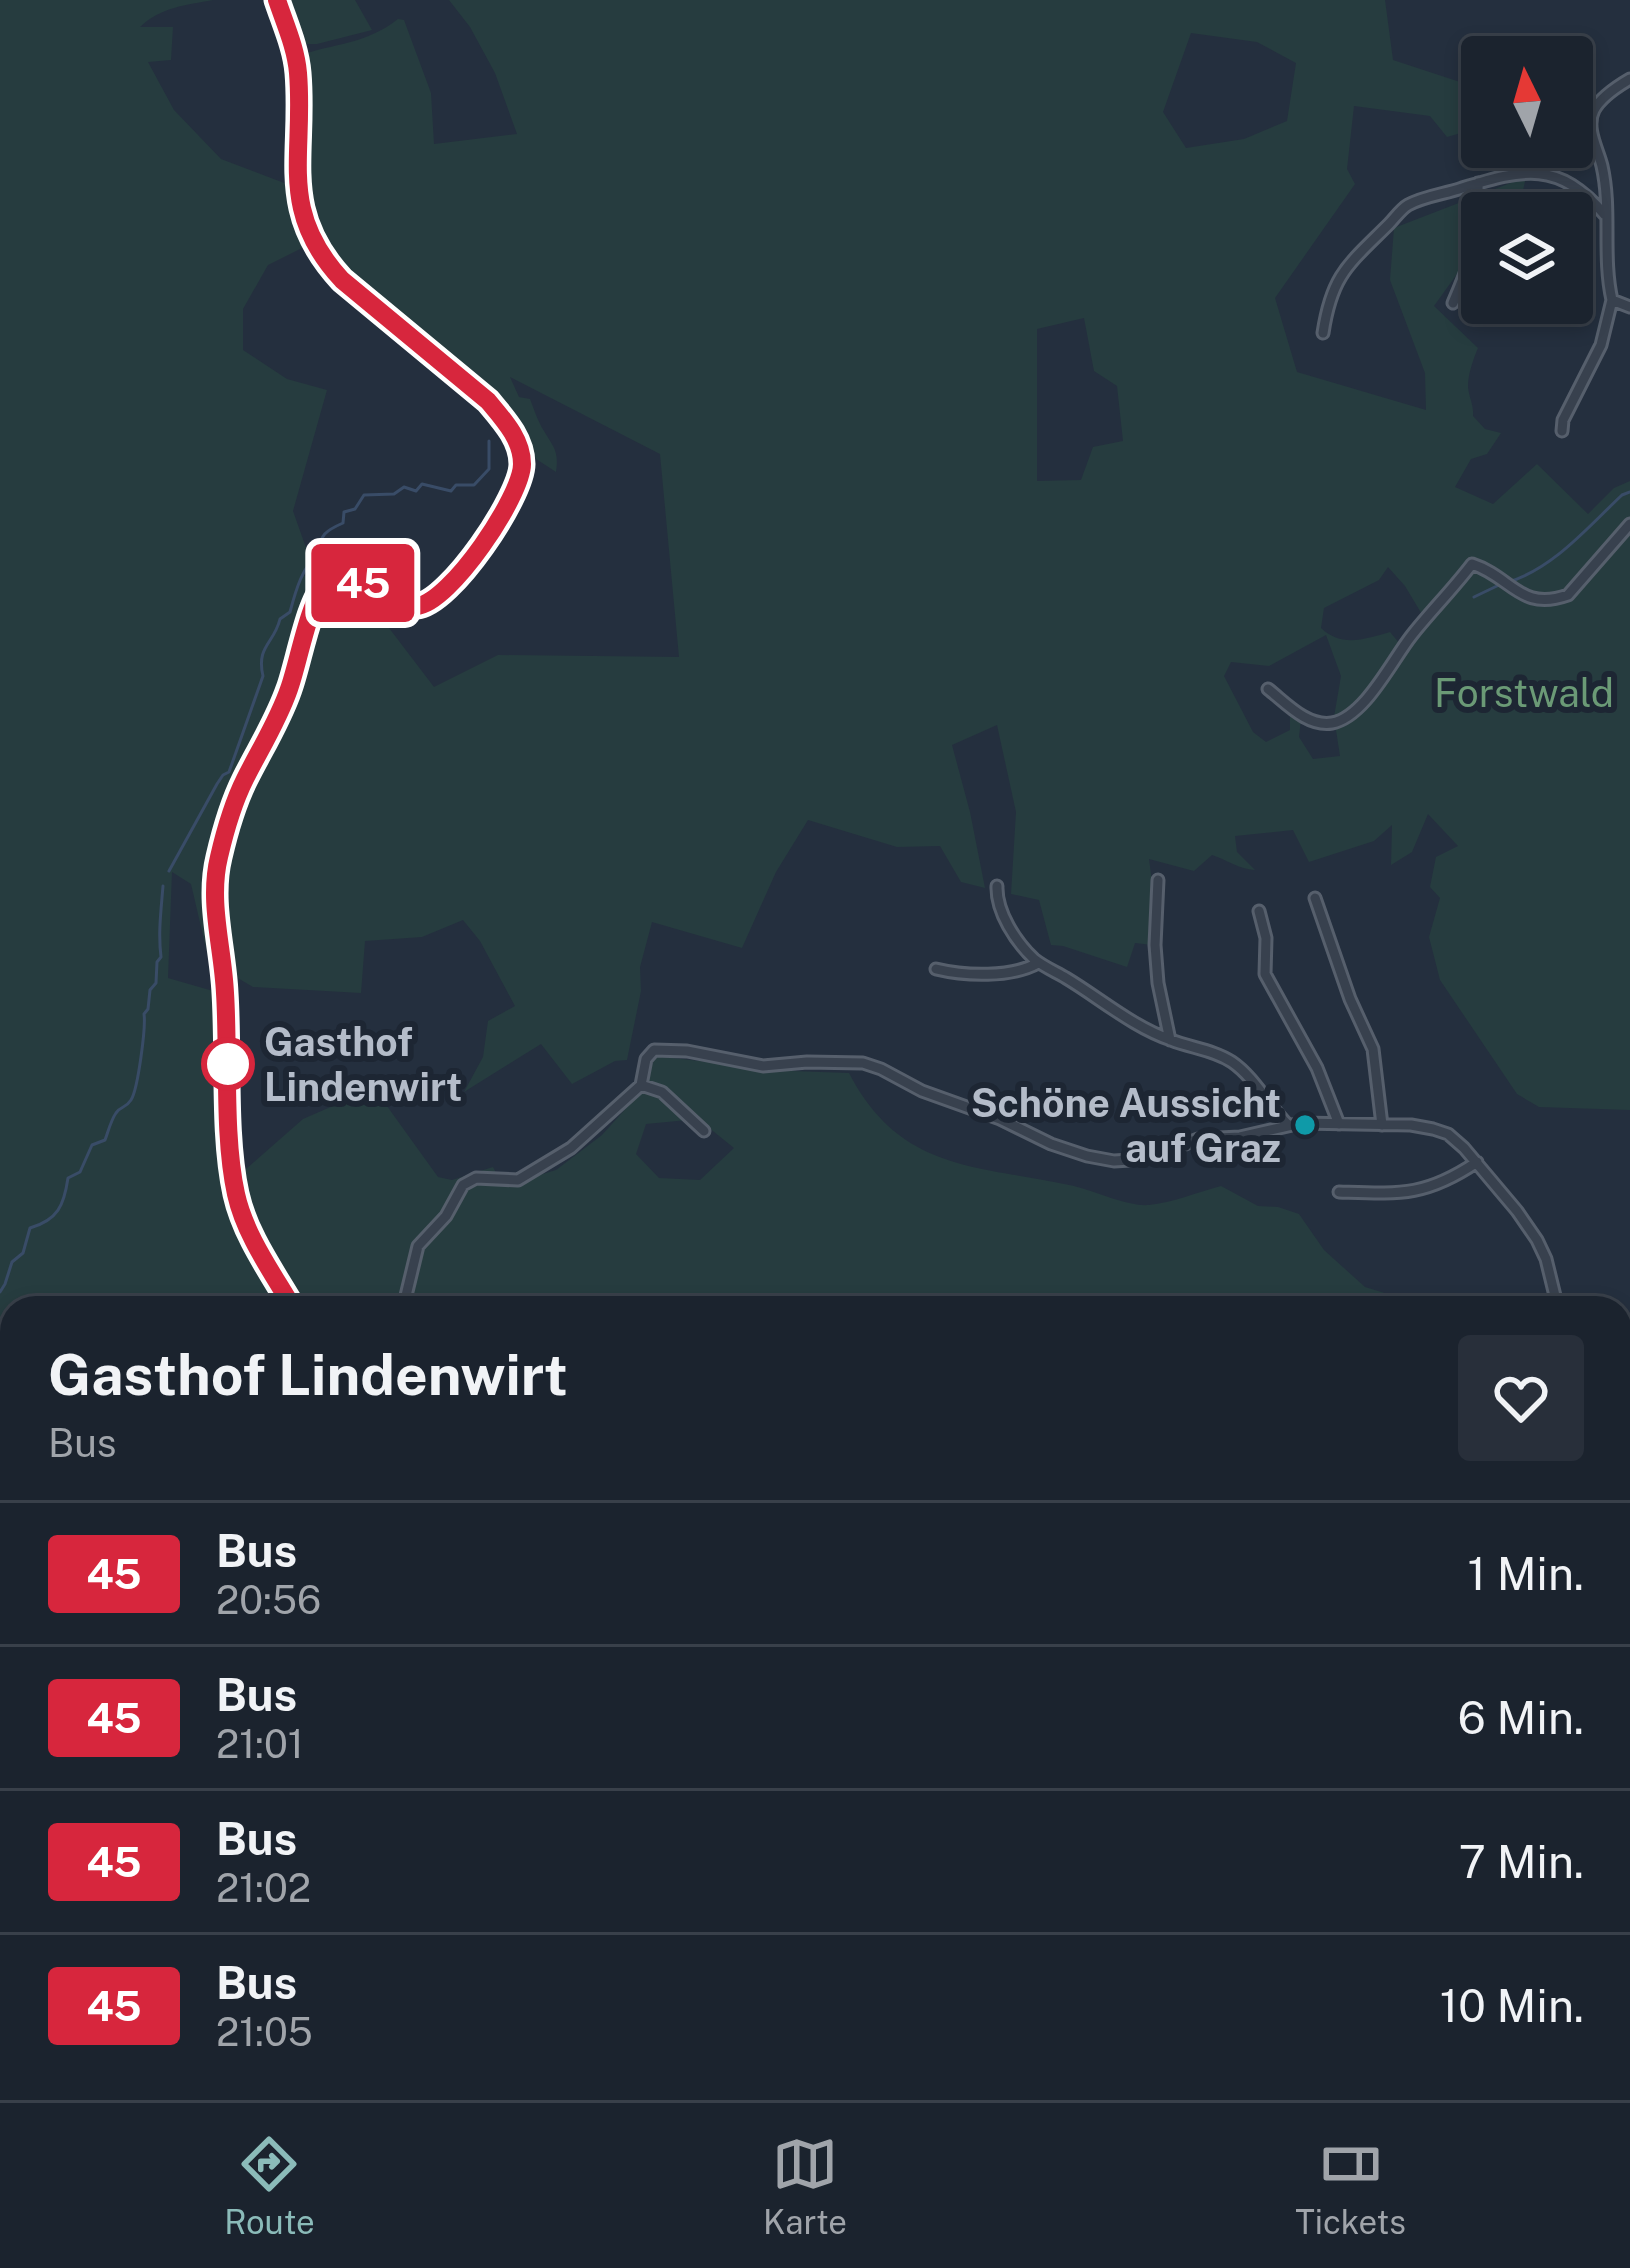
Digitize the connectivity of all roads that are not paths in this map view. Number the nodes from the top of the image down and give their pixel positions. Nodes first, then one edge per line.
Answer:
1 (277, 0) edge
2 (1630, 79) edge
3 (1478, 183) junction
4 (1605, 215) junction
5 (1612, 300) junction
6 (1453, 302) dead end
7 (1630, 307) edge
8 (1323, 333) dead end
9 (1562, 430) dead end
10 (1630, 524) edge
11 (1268, 689) dead end
12 (1158, 880) dead end
13 (997, 886) dead end
14 (1315, 898) dead end
15 (1259, 911) dead end
16 (1038, 963) junction
17 (935, 969) dead end
18 (1170, 1040) junction
19 (640, 1085) junction
20 (1339, 1124) junction
21 (1288, 1125) junction
22 (1382, 1125) junction
23 (704, 1131) dead end
24 (1477, 1162) junction
25 (1339, 1192) dead end
26 (286, 1296) edge
27 (406, 1296) edge
28 (1555, 1296) edge

1 - 26 street
2 - 4 street
3 - 4 street
3 - 6 street
3 - 8 street
4 - 5 street
5 - 7 street
5 - 9 street
10 - 11 street
12 - 18 street
13 - 16 street
14 - 22 street
15 - 20 street
16 - 17 street
16 - 18 street
18 - 21 street
19 - 21 street
19 - 23 street
19 - 27 street
20 - 21 street
20 - 22 street
22 - 24 street
24 - 25 street
24 - 28 street

